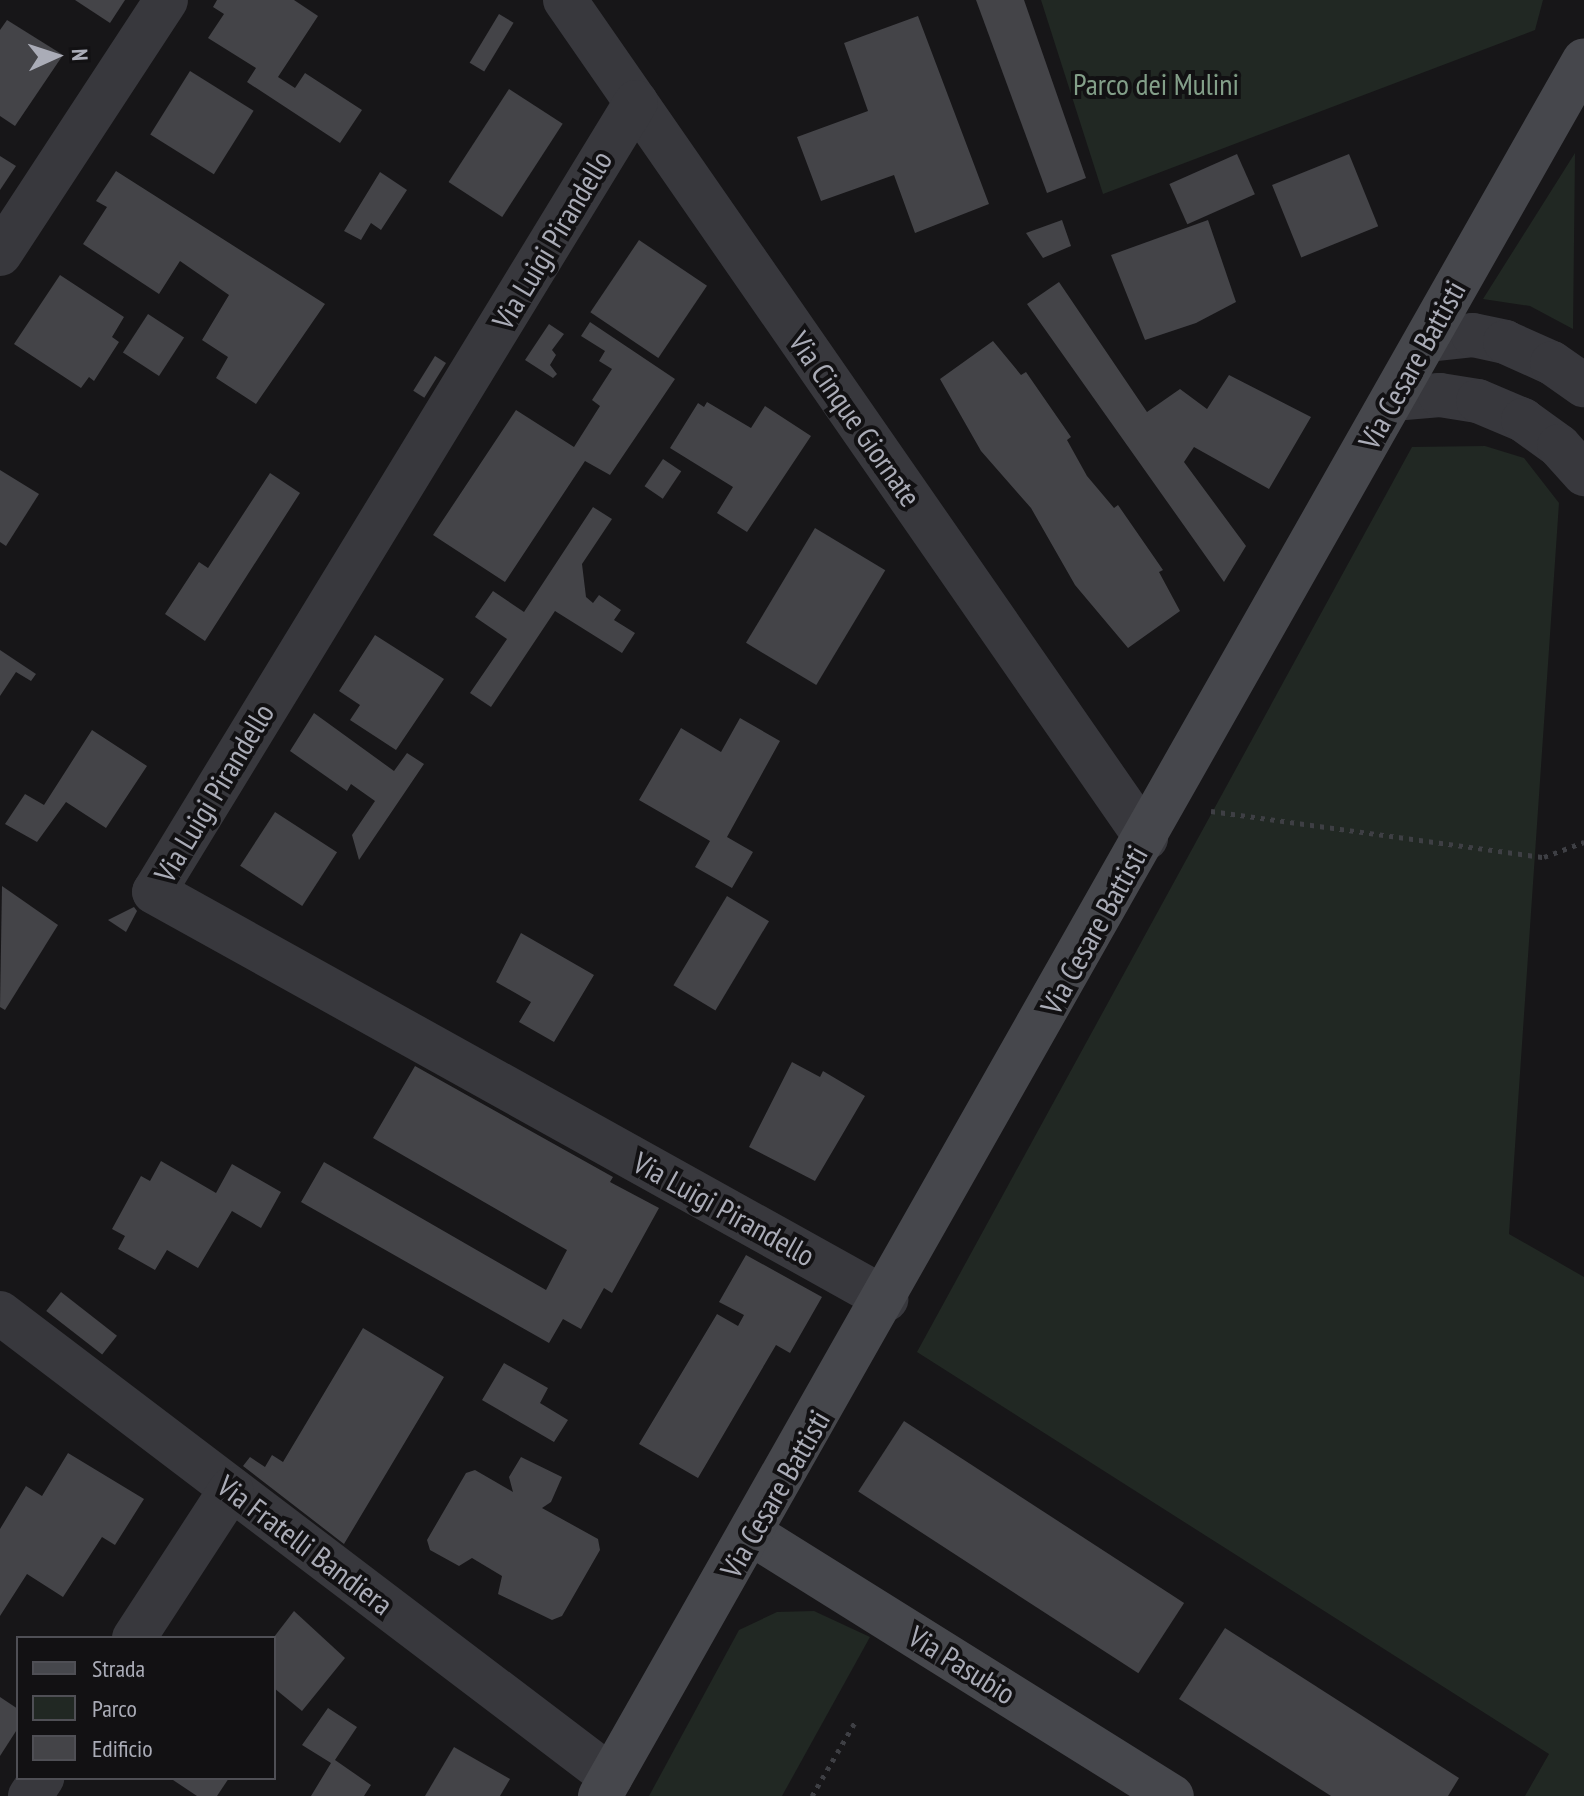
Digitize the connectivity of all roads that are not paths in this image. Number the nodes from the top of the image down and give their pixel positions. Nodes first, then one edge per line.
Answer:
1 (166, 0) edge
2 (565, 0) edge
3 (1584, 60) edge
4 (636, 102) junction
5 (0, 254) edge
6 (1426, 340) junction
7 (1584, 385) edge
8 (1393, 399) junction
9 (1584, 474) edge
10 (1156, 821) junction
11 (886, 1299) junction
12 (0, 1313) edge
13 (231, 1489) junction
14 (752, 1534) junction
15 (135, 1636) edge
16 (606, 1787) edge
17 (1172, 1796) edge

1 - 5 street
2 - 4 street, Via Cinque Giornate
3 - 6 street, Via Cesare Battisti
4 - 10 street, Via Cinque Giornate
4 - 11 street, Via Luigi Pirandello
6 - 7 street
6 - 8 street, Via Cesare Battisti
8 - 9 street
8 - 10 street, Via Cesare Battisti
10 - 11 street, Via Cesare Battisti
11 - 14 street, Via Cesare Battisti
12 - 13 street, Via Fratelli Bandiera
13 - 15 street
13 - 16 street, Via Fratelli Bandiera
14 - 16 street, Via Cesare Battisti
14 - 17 street, Via Pasubio

